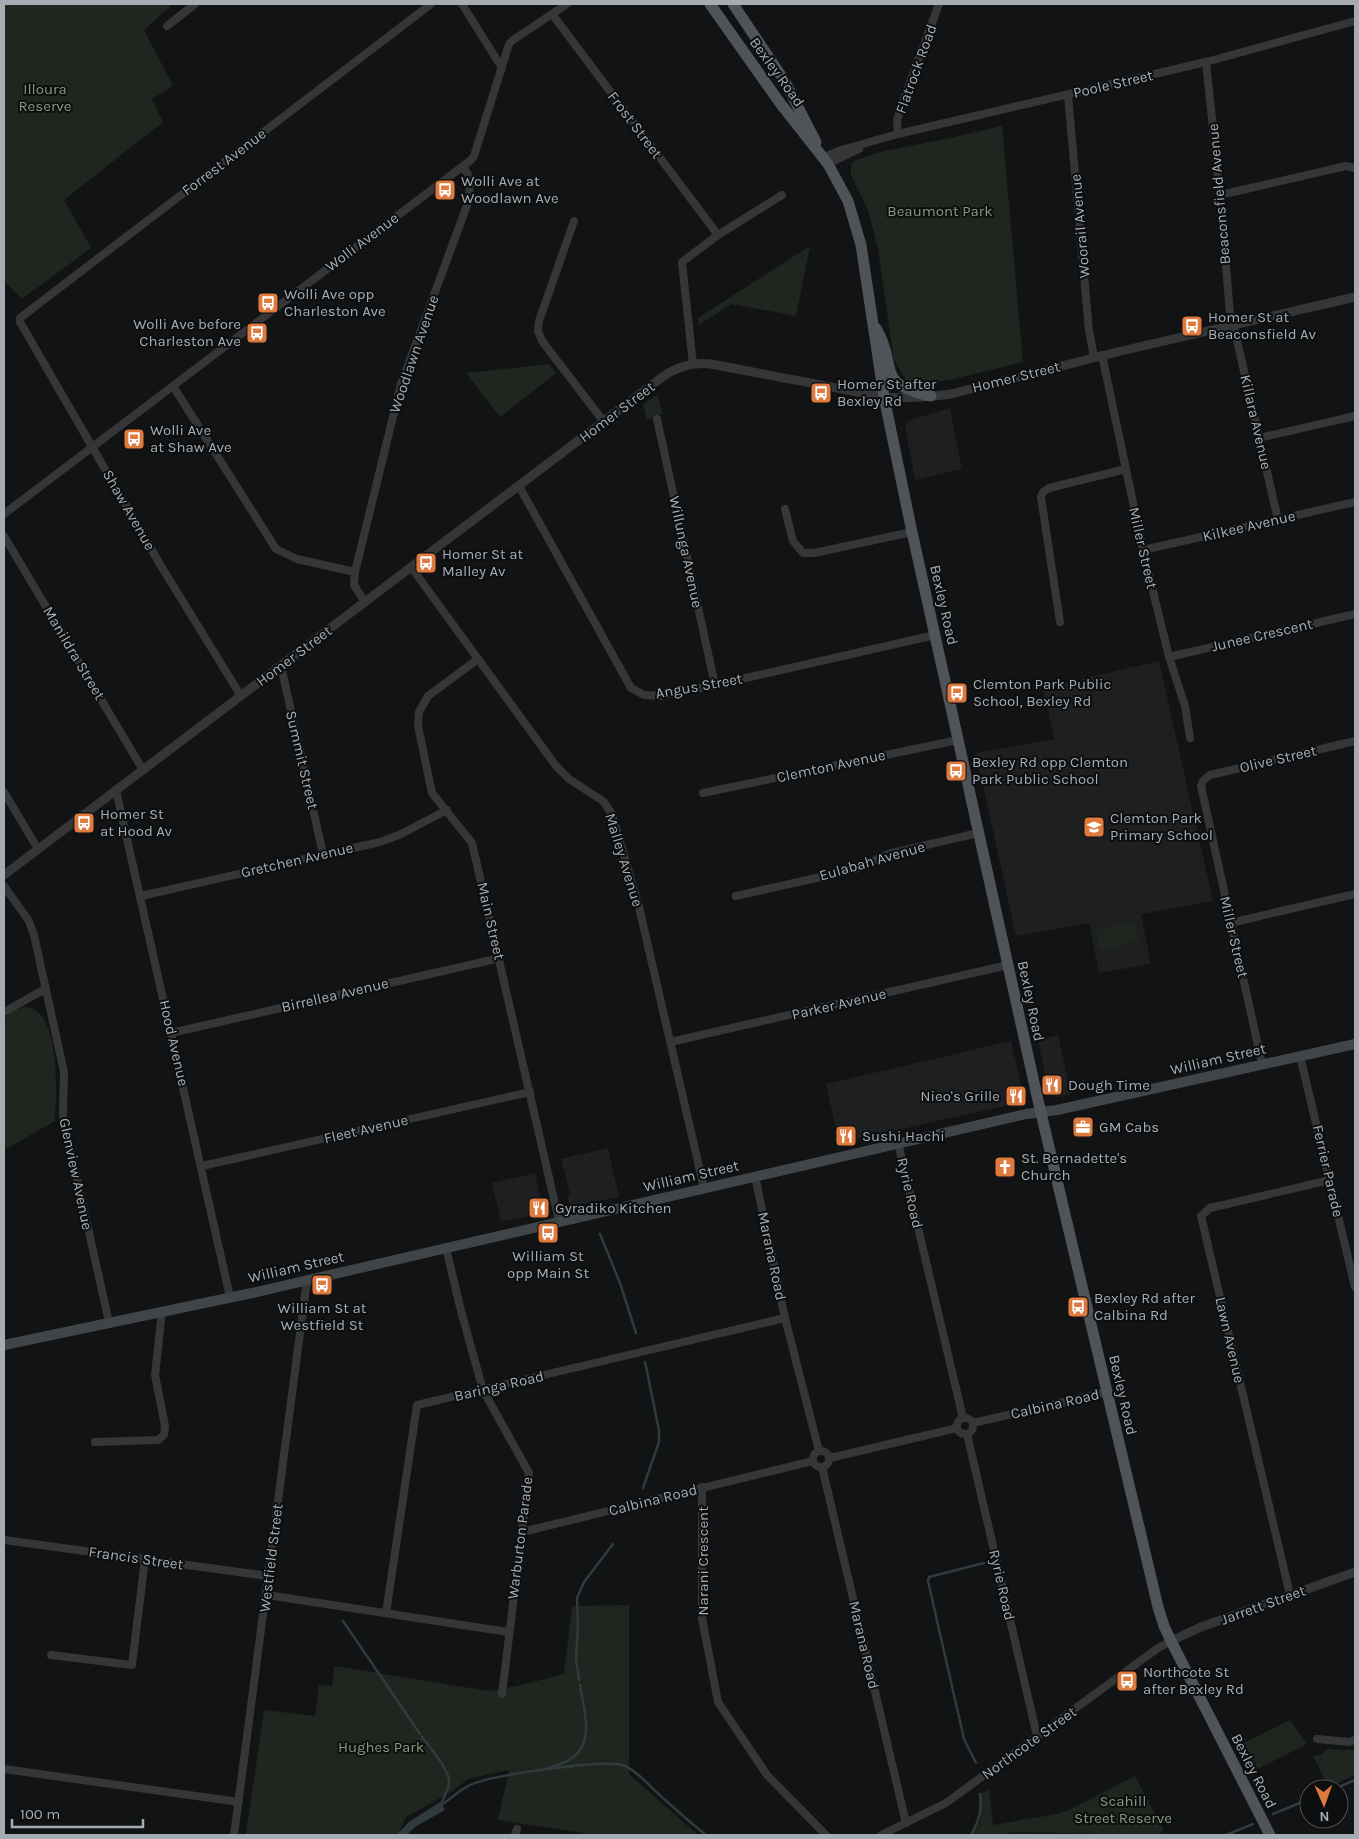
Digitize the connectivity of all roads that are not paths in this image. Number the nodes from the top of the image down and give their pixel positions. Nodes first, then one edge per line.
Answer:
1 (195, 4) edge
2 (431, 4) edge
3 (462, 4) edge
4 (567, 4) edge
5 (710, 4) edge
6 (733, 4) edge
7 (939, 4) edge
8 (552, 14) junction
9 (1355, 21) edge
10 (167, 26) dead end
11 (1206, 62) junction
12 (502, 68) junction
13 (1068, 95) junction
14 (898, 134) junction
15 (824, 159) junction
16 (463, 167) junction
17 (1355, 168) edge
18 (1220, 195) junction
19 (782, 196) dead end
20 (574, 221) dead end
21 (718, 235) junction
22 (1355, 297) edge
23 (20, 322) joint
24 (872, 322) junction
25 (1233, 325) junction
26 (1098, 356) junction
27 (693, 364) junction
28 (173, 386) junction
29 (931, 396) junction
30 (884, 397) junction
31 (1355, 416) edge
32 (657, 419) dead end
33 (604, 422) junction
34 (1259, 438) junction
35 (92, 447) junction
36 (1126, 469) junction
37 (519, 486) junction
38 (1355, 502) edge
39 (785, 509) dead end
40 (4, 511) edge
41 (1278, 520) junction
42 (912, 532) junction
43 (4, 536) edge
44 (1143, 550) junction
45 (412, 567) junction
46 (355, 572) junction
47 (365, 602) junction
48 (1355, 614) edge
49 (1060, 622) dead end
50 (935, 635) junction
51 (1169, 656) junction
52 (478, 659) junction
53 (281, 666) junction
54 (716, 685) junction
55 (241, 696) junction
56 (1190, 738) dead end
57 (958, 740) junction
58 (1355, 741) edge
59 (143, 770) junction
60 (1203, 781) joint
61 (116, 790) junction
62 (4, 792) edge
63 (703, 793) dead end
64 (448, 810) junction
65 (978, 833) junction
66 (38, 849) junction
67 (323, 854) junction
68 (4, 875) edge
69 (4, 886) edge
70 (1355, 894) edge
71 (141, 896) junction
72 (736, 896) dead end
73 (1230, 923) junction
74 (500, 958) junction
75 (1008, 965) junction
76 (45, 989) junction
77 (4, 1012) edge
78 (171, 1033) junction
79 (670, 1042) junction
80 (1355, 1044) edge
81 (1300, 1056) junction
82 (1262, 1064) junction
83 (530, 1092) junction
84 (1041, 1112) junction
85 (898, 1143) junction
86 (202, 1166) junction
87 (755, 1176) junction
88 (1330, 1180) junction
89 (704, 1188) junction
90 (559, 1221) junction
91 (446, 1248) junction
92 (307, 1280) junction
93 (1355, 1287) edge
94 (230, 1297) junction
95 (162, 1311) junction
96 (785, 1318) junction
97 (109, 1322) junction
98 (44, 1338) junction
99 (4, 1345) edge
100 (4, 1352) edge
101 (483, 1390) junction
102 (1107, 1392) junction
103 (963, 1418) junction
104 (973, 1423) junction
105 (957, 1428) junction
106 (967, 1434) junction
107 (95, 1442) dead end
108 (819, 1451) junction
109 (830, 1458) junction
110 (813, 1461) junction
111 (822, 1467) junction
112 (702, 1487) junction
113 (522, 1532) junction
114 (4, 1540) edge
115 (145, 1560) junction
116 (1355, 1572) edge
117 (268, 1576) junction
118 (267, 1595) junction
119 (1290, 1596) junction
120 (386, 1613) junction
121 (508, 1632) junction
122 (1171, 1641) junction
123 (51, 1655) dead end
124 (502, 1694) dead end
125 (1037, 1736) junction
126 (1317, 1740) dead end
127 (1355, 1740) edge
128 (4, 1769) edge
129 (239, 1802) junction
130 (906, 1823) junction
131 (234, 1835) edge
132 (826, 1835) edge
133 (881, 1835) edge
134 (1270, 1835) edge

1 - 10 street
2 - 23 street, Forrest Avenue
3 - 12 street
4 - 8 street, Wolli Avenue
5 - 15 main road, Bexley Road
6 - 15 main road, Bexley Road
7 - 14 street, Flatrock Road
8 - 12 street, Wolli Avenue
8 - 21 street, Frost Street
9 - 11 street, Poole Street
11 - 13 street, Poole Street
11 - 18 street, Beaconsfield Avenue
12 - 16 street, Wolli Avenue
13 - 14 street, Poole Street
13 - 26 street, Woorail Avenue
14 - 15 street, Poole Street
15 - 24 main road, Bexley Road
16 - 28 street, Wolli Avenue
16 - 46 street, Woodlawn Avenue
17 - 18 street
18 - 25 street, Beaconsfield Avenue
19 - 21 street
20 - 33 street
21 - 27 street
22 - 25 street, Homer Street
23 - 35 street, Shaw Avenue
24 - 29 main road
24 - 30 main road, Bexley Road
25 - 26 street, Homer Street
25 - 34 street, Killara Avenue
26 - 29 street, Homer Street
26 - 36 street, Miller Street
27 - 30 street, Homer Street
27 - 33 street, Homer Street
28 - 35 street, Wolli Avenue
28 - 46 street
29 - 30 street, Homer Street
30 - 42 main road, Bexley Road
31 - 34 street
32 - 54 street, Willunga Avenue
33 - 37 street, Homer Street
34 - 41 street, Killara Avenue
35 - 40 street, Wolli Avenue
35 - 55 street, Shaw Avenue
36 - 44 street, Miller Street
36 - 49 street
37 - 45 street, Homer Street
37 - 54 street, Angus Street
38 - 41 street, Kilkee Avenue
39 - 42 street
41 - 44 street, Kilkee Avenue
42 - 50 main road, Bexley Road
43 - 59 street, Manildra Street
44 - 51 street, Miller Street
45 - 47 street, Homer Street
45 - 52 street, Malley Avenue
46 - 47 street, Woodlawn Avenue
47 - 53 street, Homer Street
48 - 51 street, Junee Crescent
50 - 54 street, Angus Street
50 - 57 main road, Bexley Road
51 - 56 street, Miller Street
52 - 64 street, Main Street
52 - 79 street, Malley Avenue
53 - 55 street, Homer Street
53 - 67 street, Summit Street
55 - 59 street, Homer Street
57 - 63 street, Clemton Avenue
57 - 65 main road, Bexley Road
58 - 60 street, Olive Street
59 - 61 street, Homer Street
60 - 73 street, Miller Street
61 - 66 street, Homer Street
61 - 71 street, Hood Avenue
62 - 66 street
64 - 67 street, Gretchen Avenue
64 - 74 street, Main Street
65 - 72 street, Eulabah Avenue
65 - 75 main road, Bexley Road
66 - 68 street, Homer Street
67 - 71 street, Gretchen Avenue
69 - 76 street, Glenview Avenue
70 - 73 street
71 - 78 street, Hood Avenue
73 - 82 street, Miller Street
74 - 78 street, Birrellea Avenue
74 - 83 street, Main Street
75 - 79 street, Parker Avenue
75 - 84 main road, Bexley Road
76 - 77 street
76 - 97 street, Glenview Avenue
78 - 86 street, Hood Avenue
79 - 89 street, Malley Avenue
80 - 81 main road, William Street
81 - 82 main road, William Street
81 - 88 street, Ferrier Parade
82 - 84 main road, William Street
83 - 86 street, Fleet Avenue
83 - 90 street, Main Street
84 - 85 main road, William Street
84 - 102 main road, Bexley Road
85 - 87 main road, William Street
85 - 103 street, Ryrie Road
86 - 94 street, Hood Avenue
87 - 89 main road, William Street
87 - 96 street, Marana Road
88 - 93 street, Ferrier Parade
88 - 119 street, Lawn Avenue
89 - 90 main road, William Street
90 - 91 main road, William Street
91 - 92 main road, William Street
91 - 101 street, Warburton Parade
92 - 94 main road, William Street
92 - 117 street, Westfield Street
94 - 95 main road, William Street
95 - 97 main road, William Street
95 - 107 street
96 - 101 street, Baringa Road
96 - 108 street, Marana Road
97 - 98 main road, William Street
98 - 99 main road, William Street
98 - 100 main road
101 - 113 street, Warburton Parade
101 - 120 street, Baringa Road
102 - 104 street, Calbina Road
102 - 122 main road, Bexley Road
103 - 104 street
103 - 105 street
104 - 106 street
105 - 106 street
105 - 109 street
106 - 125 street, Ryrie Road
108 - 109 street
108 - 110 street
109 - 111 street
110 - 111 street
110 - 112 street, Calbina Road
111 - 130 street, Marana Road
112 - 113 street, Calbina Road
112 - 132 street, Narani Crescent
113 - 121 street, Warburton Parade
114 - 115 street, Francis Street
115 - 117 street, Francis Street
115 - 123 street
116 - 119 street, Jarrett Street
117 - 118 street, Westfield Street
118 - 120 street
118 - 129 street, Westfield Street
119 - 122 street, Jarrett Street
120 - 121 street
121 - 124 street, Warburton Parade
122 - 125 street, Northcote Street
122 - 134 main road, Bexley Road
125 - 130 street, Northcote Street
126 - 127 street
128 - 129 street
129 - 131 street, Westfield Street
130 - 133 street, Northcote Street

